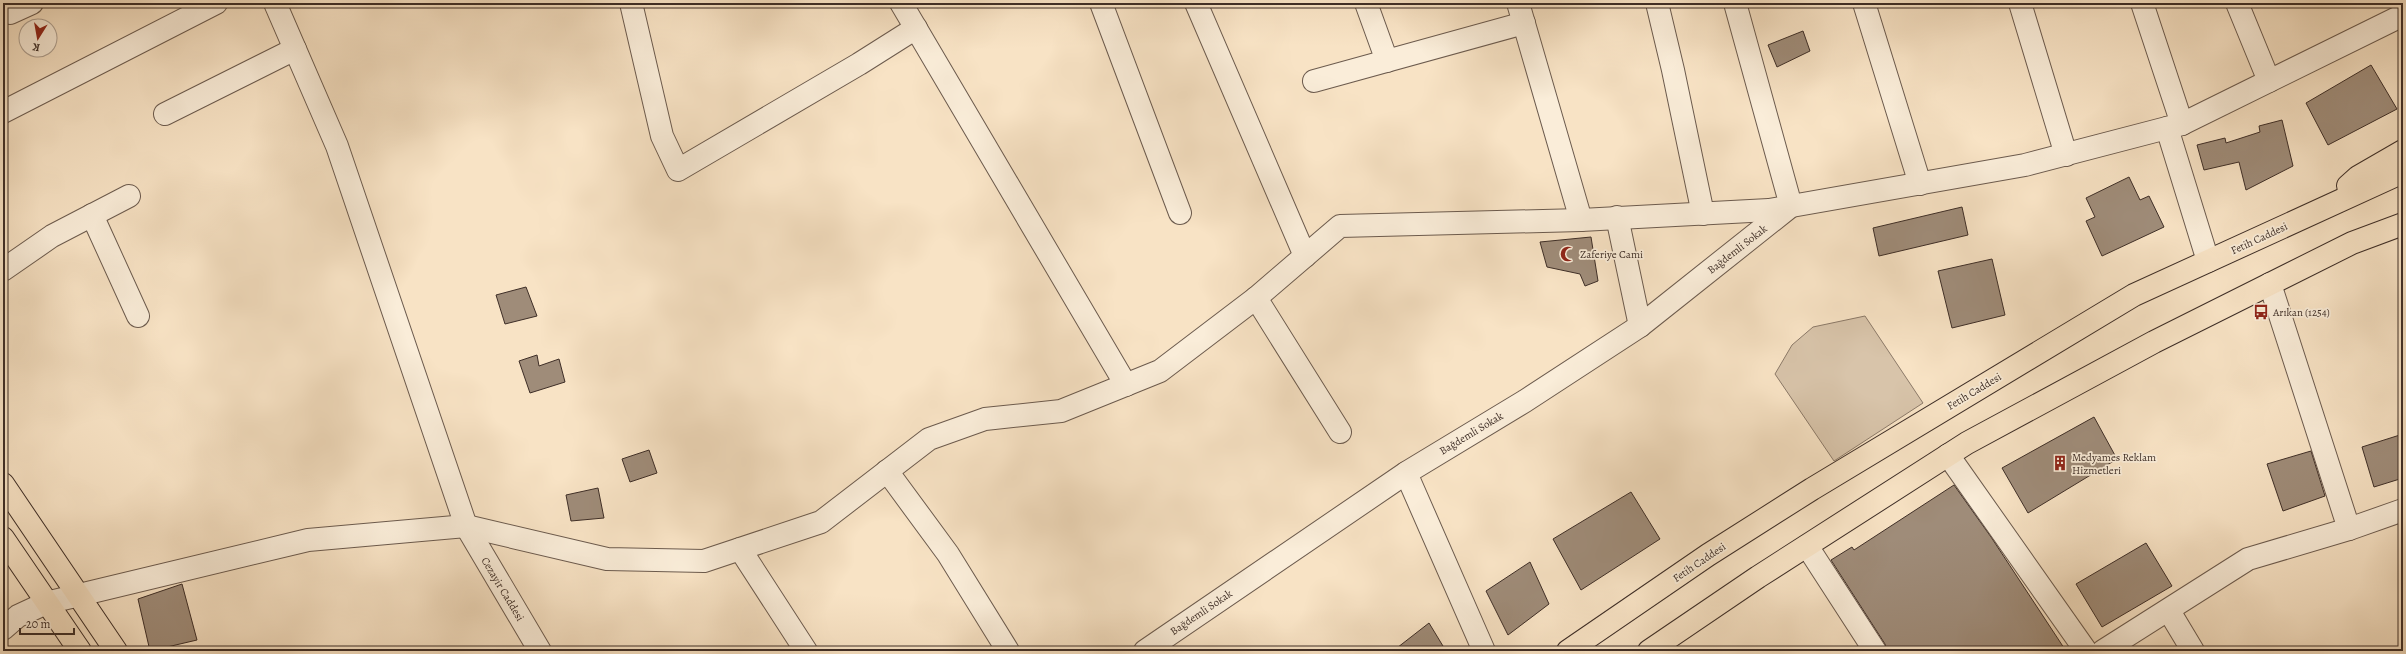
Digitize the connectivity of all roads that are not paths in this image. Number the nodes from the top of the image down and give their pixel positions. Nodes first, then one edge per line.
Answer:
1 (4, 3) edge
2 (32, 3) edge
3 (216, 3) edge
4 (275, 3) edge
5 (631, 3) edge
6 (901, 3) edge
7 (1101, 3) edge
8 (1196, 3) edge
9 (1366, 3) edge
10 (1657, 3) edge
11 (1735, 3) edge
12 (1864, 3) edge
13 (2020, 3) edge
14 (2142, 3) edge
15 (2236, 3) edge
16 (1521, 13) edge
17 (2403, 14) edge
18 (916, 28) junction
19 (295, 50) junction
20 (1387, 61) junction
21 (1314, 81) dead end
22 (2269, 81) junction
23 (3, 112) edge
24 (165, 114) dead end
25 (2175, 126) junction
26 (2403, 151) edge
27 (2066, 155) junction
28 (2403, 172) edge
29 (1920, 184) junction
30 (129, 196) dead end
31 (1792, 206) junction
32 (2322, 209) junction
33 (1180, 213) dead end
34 (1703, 214) junction
35 (92, 215) junction
36 (1618, 217) junction
37 (1581, 220) junction
38 (2400, 225) edge
39 (1305, 256) junction
40 (2208, 261) junction
41 (3, 270) edge
42 (2270, 284) junction
43 (1256, 298) junction
44 (138, 316) dead end
45 (1640, 326) junction
46 (1126, 385) junction
47 (1340, 432) dead end
48 (1948, 455) junction
49 (887, 471) junction
50 (1406, 473) junction
51 (3, 484) edge
52 (2403, 510) edge
53 (466, 526) junction
54 (2349, 529) junction
55 (3, 538) edge
56 (1807, 546) junction
57 (740, 550) junction
58 (78, 596) junction
59 (46, 603) junction
60 (2169, 611) junction
61 (3, 629) edge
62 (80, 651) edge
63 (116, 651) edge
64 (540, 651) edge
65 (806, 651) edge
66 (1008, 651) edge
67 (1145, 651) edge
68 (1484, 651) edge
69 (1568, 651) edge
70 (1650, 651) edge
71 (1875, 651) edge
72 (2086, 651) edge
73 (2103, 651) edge
74 (2193, 651) edge

1 - 2 street
3 - 23 street
4 - 19 street, Cezayir Caddesi
5 - 18 street
6 - 18 street
7 - 33 street
8 - 39 street
9 - 20 street
10 - 34 street
11 - 31 street
12 - 29 street
13 - 27 street
14 - 25 street
15 - 22 street
16 - 20 street
16 - 37 street
17 - 22 street
18 - 46 street
19 - 24 street
19 - 53 street, Cezayir Caddesi
20 - 21 street
22 - 25 street
25 - 27 street
25 - 40 street
26 - 32 main road
27 - 29 street
28 - 32 main road, Fetih Caddesi
29 - 31 street
30 - 35 street
31 - 34 street
31 - 45 street, Bağdemli Sokak
32 - 40 main road, Fetih Caddesi
34 - 36 street
35 - 41 street
35 - 44 street
36 - 37 street
36 - 45 street
37 - 39 street
38 - 42 main road
39 - 43 street
40 - 69 main road, Fetih Caddesi
42 - 48 main road
42 - 54 street
43 - 46 street
43 - 47 street
45 - 50 street, Bağdemli Sokak
46 - 49 street
48 - 56 main road
48 - 72 street
49 - 57 street
49 - 66 street
50 - 67 street, Bağdemli Sokak
50 - 68 street
51 - 58 main road
52 - 54 street
53 - 57 street
53 - 58 street
53 - 64 street, Cezayir Caddesi
54 - 60 street
55 - 59 main road
56 - 70 main road
56 - 71 street
57 - 65 street
58 - 59 street
58 - 63 main road
59 - 61 street
59 - 62 main road
60 - 73 street
60 - 74 street

